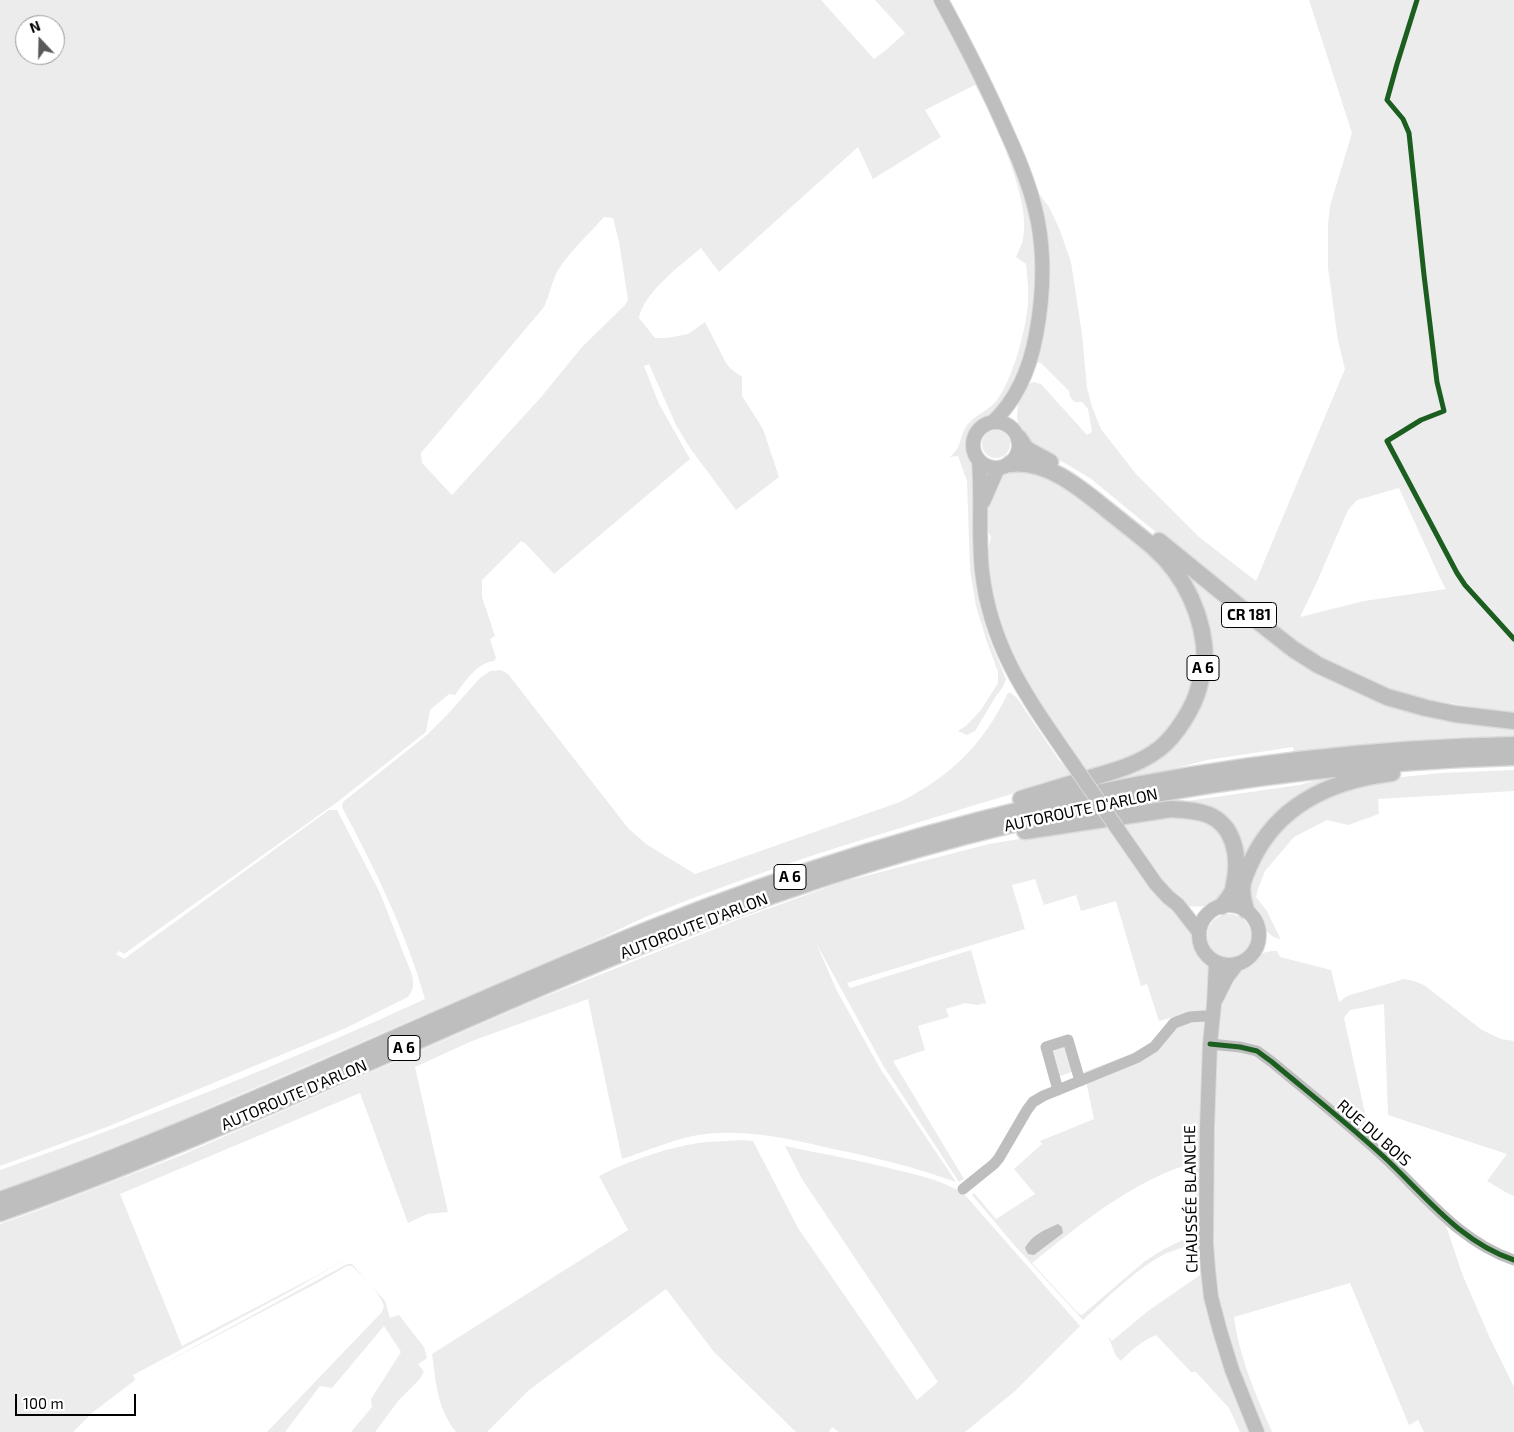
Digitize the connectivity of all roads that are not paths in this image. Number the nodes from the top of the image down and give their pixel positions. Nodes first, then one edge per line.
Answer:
1 (941, 0) edge
2 (1019, 387) junction
3 (992, 422) junction
4 (1017, 434) junction
5 (979, 461) junction
6 (1004, 466) junction
7 (981, 505) junction
8 (1514, 721) edge
9 (1514, 745) edge
10 (1514, 757) edge
11 (1486, 758) junction
12 (991, 829) junction
13 (931, 833) junction
14 (1178, 905) junction
15 (1215, 910) junction
16 (1246, 910) junction
17 (1199, 932) junction
18 (1216, 962) junction
19 (1237, 964) junction
20 (1213, 1011) junction
21 (1210, 1044) junction
22 (1080, 1081) junction
23 (1058, 1090) junction
24 (963, 1189) dead end
25 (0, 1200) edge
26 (0, 1214) edge
27 (1514, 1260) edge
28 (1257, 1432) edge

1 - 2 main road
2 - 3 main road
2 - 4 main road
3 - 4 main road
3 - 5 main road
4 - 6 main road
4 - 8 highway, CR 181
5 - 6 main road
5 - 7 main road
6 - 7 main road
6 - 13 highway, A 6
7 - 14 main road, bridge
9 - 13 highway, AUTOROUTE D'ARLON / A 6
10 - 11 highway, AUTOROUTE D'ARLON / A 6
11 - 12 highway, AUTOROUTE D'ARLON / A 6
11 - 16 highway, A 6
12 - 15 highway
12 - 26 highway, AUTOROUTE D'ARLON / A 6
13 - 25 highway, AUTOROUTE D'ARLON / A 6
14 - 15 main road
14 - 17 main road
15 - 16 main road
15 - 17 main road
16 - 19 main road
17 - 18 main road
18 - 19 main road
18 - 20 main road, CHAUSSÉE BLANCHE
19 - 20 main road
20 - 21 main road, CHAUSSÉE BLANCHE
20 - 22 street
21 - 27 street, RUE DU BOIS
21 - 28 main road, CHAUSSÉE BLANCHE
22 - 23 street
22 - 23 street
23 - 24 street

